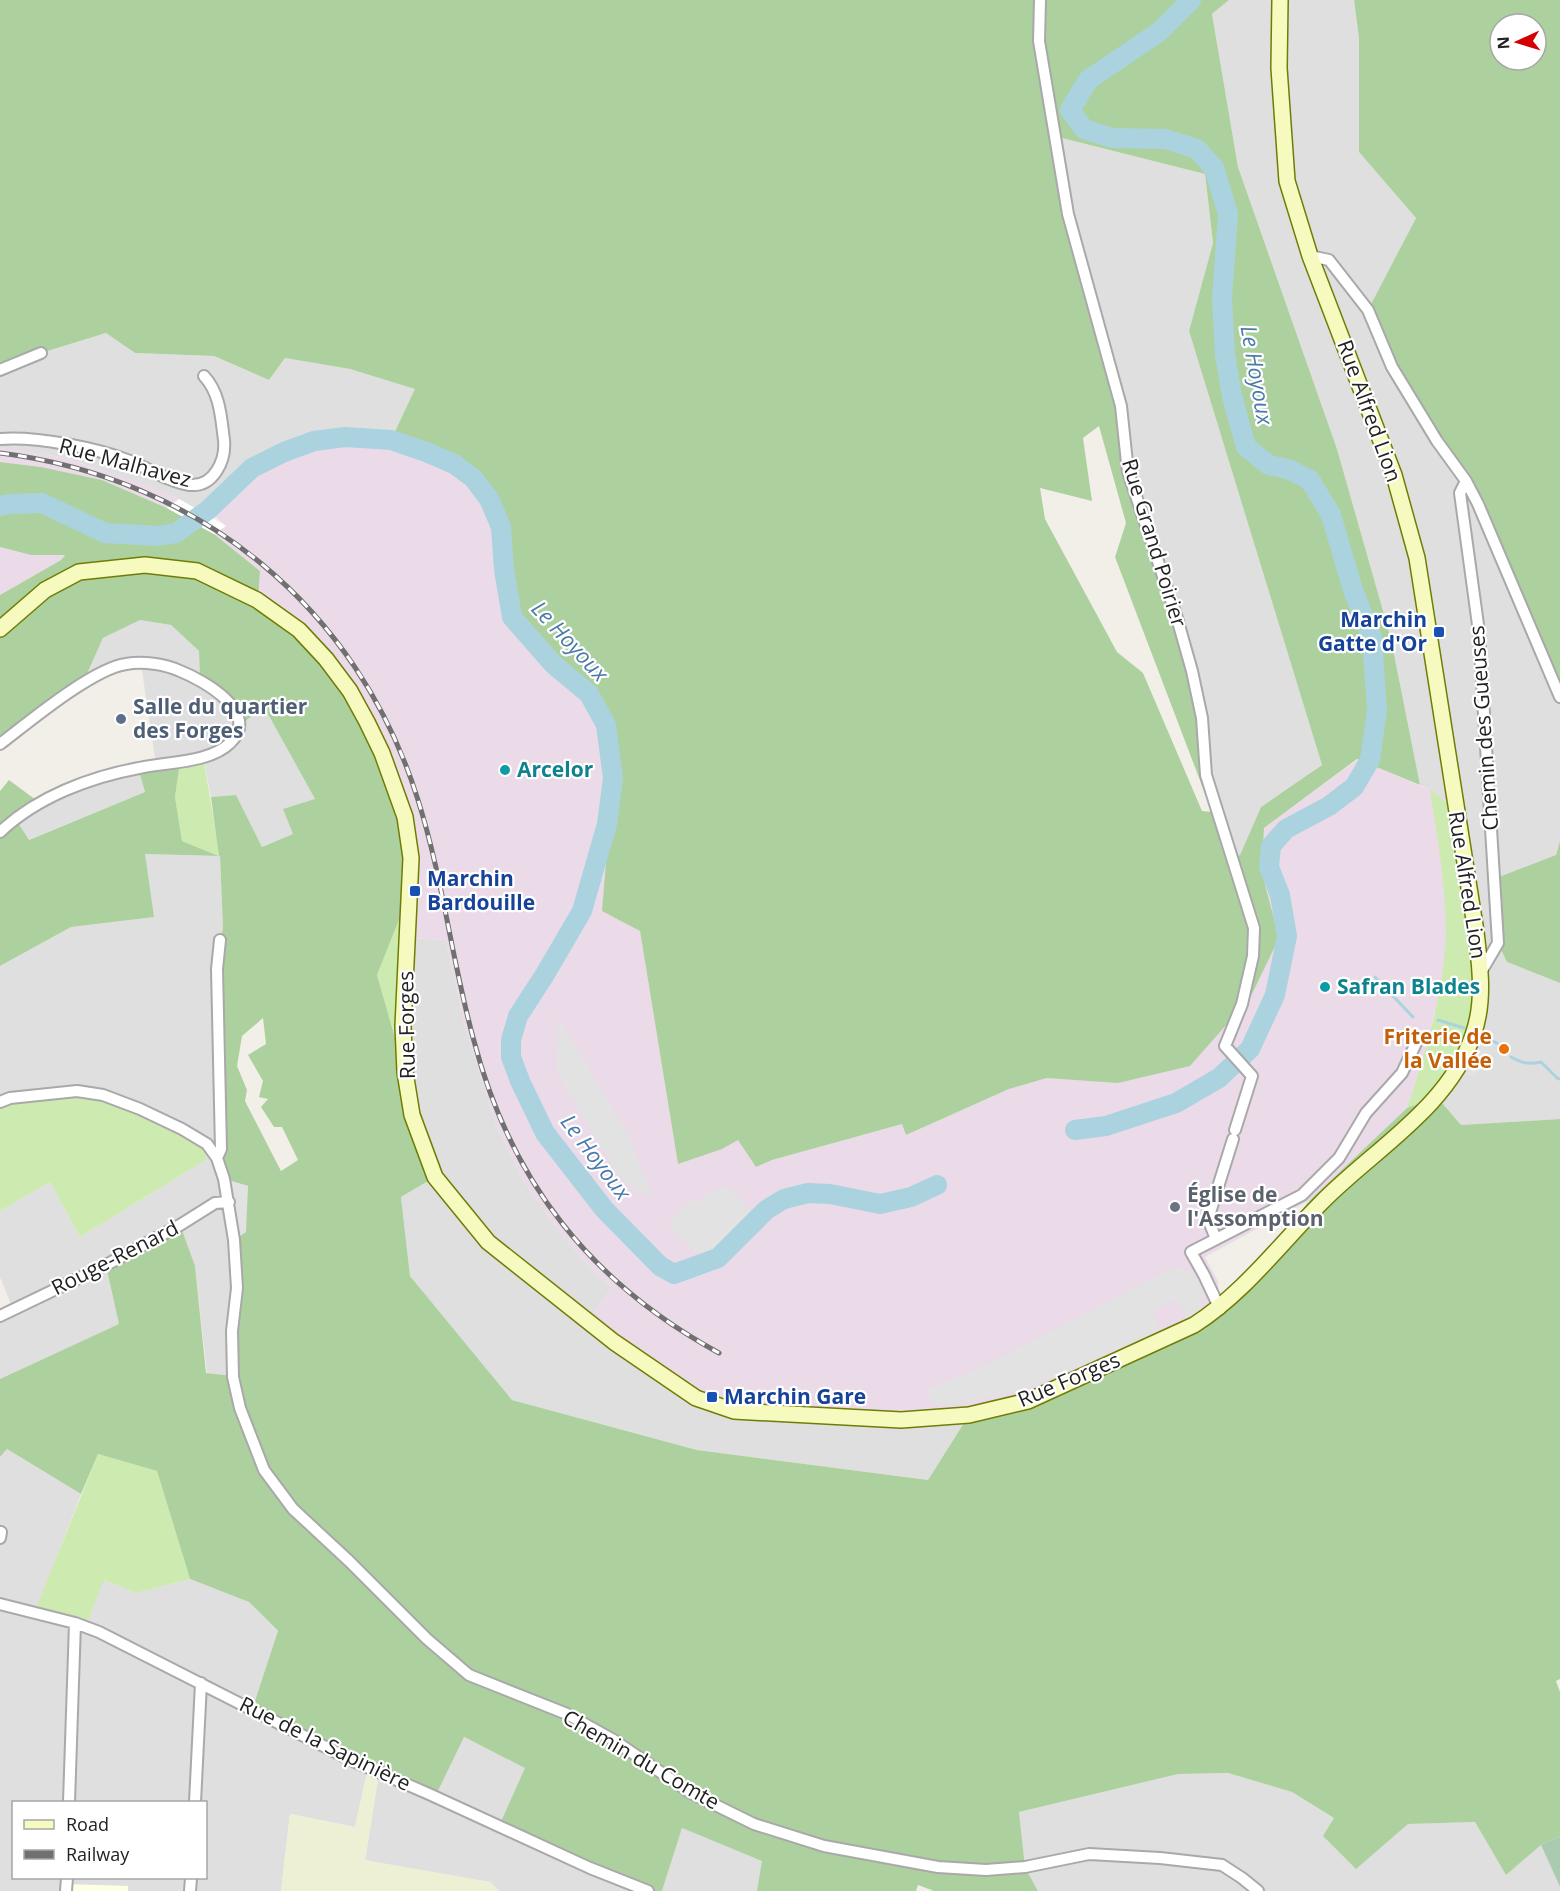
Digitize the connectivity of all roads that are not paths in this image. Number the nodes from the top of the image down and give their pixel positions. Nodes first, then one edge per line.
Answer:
1 (1040, 0) edge
2 (1280, 0) edge
3 (1310, 256) junction
4 (41, 354) dead end
5 (0, 370) edge
6 (204, 376) dead end
7 (0, 439) edge
8 (1466, 481) junction
9 (0, 629) edge
10 (1560, 696) edge
11 (0, 744) edge
12 (0, 832) edge
13 (220, 940) dead end
14 (1481, 972) junction
15 (1417, 1041) dead end
16 (0, 1102) edge
17 (217, 1158) junction
18 (229, 1202) junction
19 (1216, 1239) junction
20 (1220, 1309) junction
21 (0, 1316) edge
22 (0, 1604) edge
23 (75, 1623) junction
24 (201, 1683) junction
25 (69, 1801) edge
26 (195, 1801) edge
27 (648, 1891) edge
28 (1258, 1891) edge

1 - 19 street, Rue Grand Poirier
2 - 3 main road, Rue Alfred Lion
3 - 8 street
3 - 14 main road, Rue Alfred Lion
4 - 5 street
6 - 7 street, Rue Malhavez
8 - 10 street
8 - 14 street, Chemin des Gueuses
9 - 20 main road, Rue Forges
11 - 12 street
13 - 17 street
14 - 20 main road, Rue Alfred Lion
15 - 19 street
16 - 17 street
17 - 18 street, Chemin du Comte
18 - 21 street, Rouge-Renard
18 - 28 street, Chemin du Comte
19 - 20 street
22 - 23 street, Rue de la Sapinière
23 - 24 street, Rue de la Sapinière
23 - 25 street
24 - 26 street
24 - 27 street, Rue de la Sapinière

